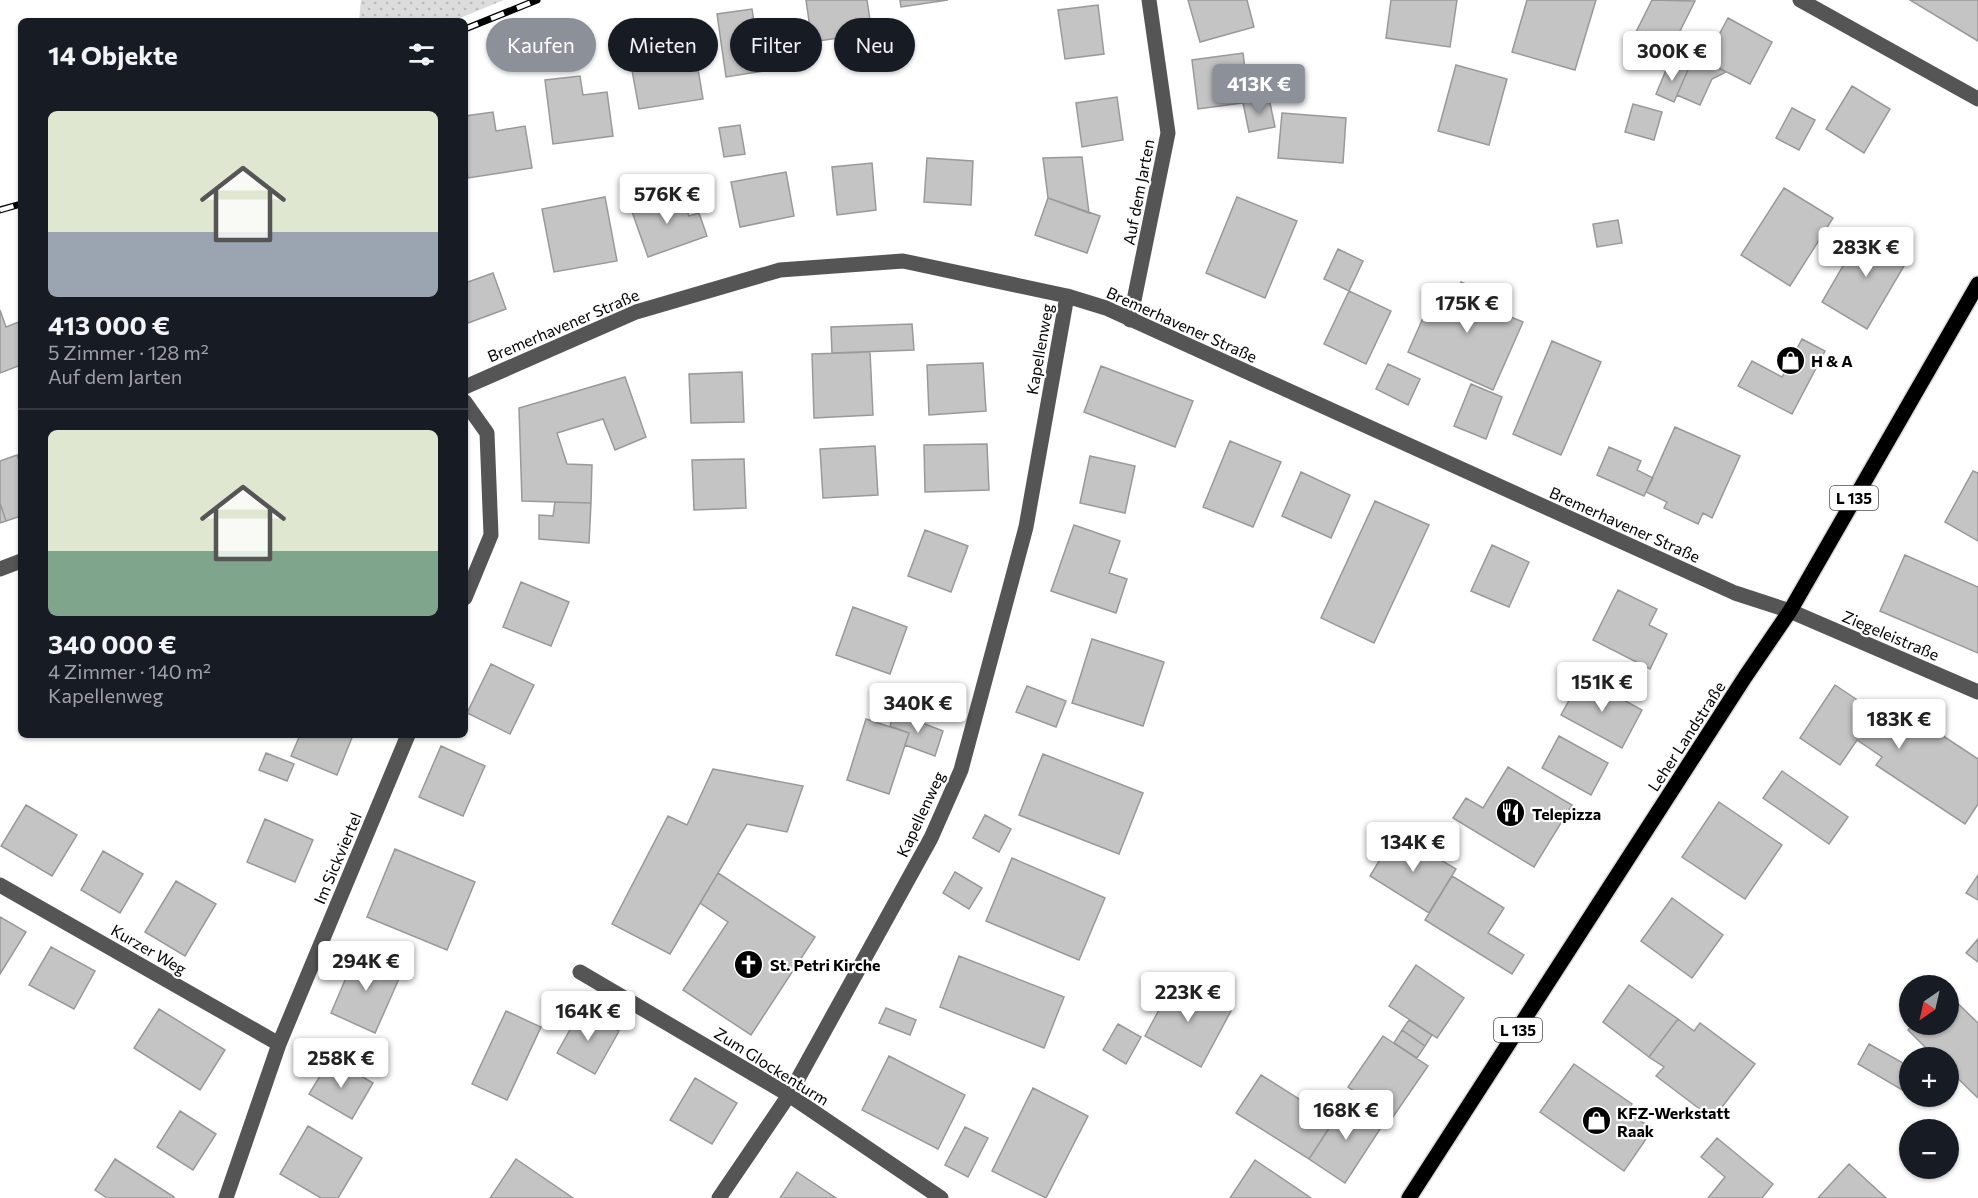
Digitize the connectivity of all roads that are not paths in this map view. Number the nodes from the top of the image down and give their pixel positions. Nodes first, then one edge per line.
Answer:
1 (1149, 0) edge
2 (1800, 0) edge
3 (1978, 99) edge
4 (1978, 284) edge
5 (1067, 296) junction
6 (1130, 320) junction
7 (468, 386) edge
8 (468, 406) edge
9 (18, 562) edge
10 (0, 569) edge
11 (468, 591) edge
12 (1790, 611) junction
13 (1978, 692) edge
14 (407, 738) edge
15 (0, 885) edge
16 (580, 972) dead end
17 (279, 1044) junction
18 (789, 1095) junction
19 (225, 1198) edge
20 (718, 1198) edge
21 (941, 1198) edge
22 (1409, 1198) edge

1 - 6 street, Auf dem Jarten
2 - 3 street
4 - 12 main road, Leher Landstraße / L 135
5 - 6 street, Bremerhavener Straße
5 - 7 street, Bremerhavener Straße
5 - 18 street, Kapellenweg
6 - 12 street, Bremerhavener Straße
8 - 11 street
9 - 10 street
12 - 13 street, Ziegeleistraße
12 - 22 main road, Leher Landstraße / L 135
14 - 17 street, Im Sickviertel
15 - 17 street, Kurzer Weg
16 - 18 street, Zum Glockenturm
17 - 19 street, Im Sickviertel
18 - 20 street, Kapellenweg
18 - 21 street, Zum Glockenturm

